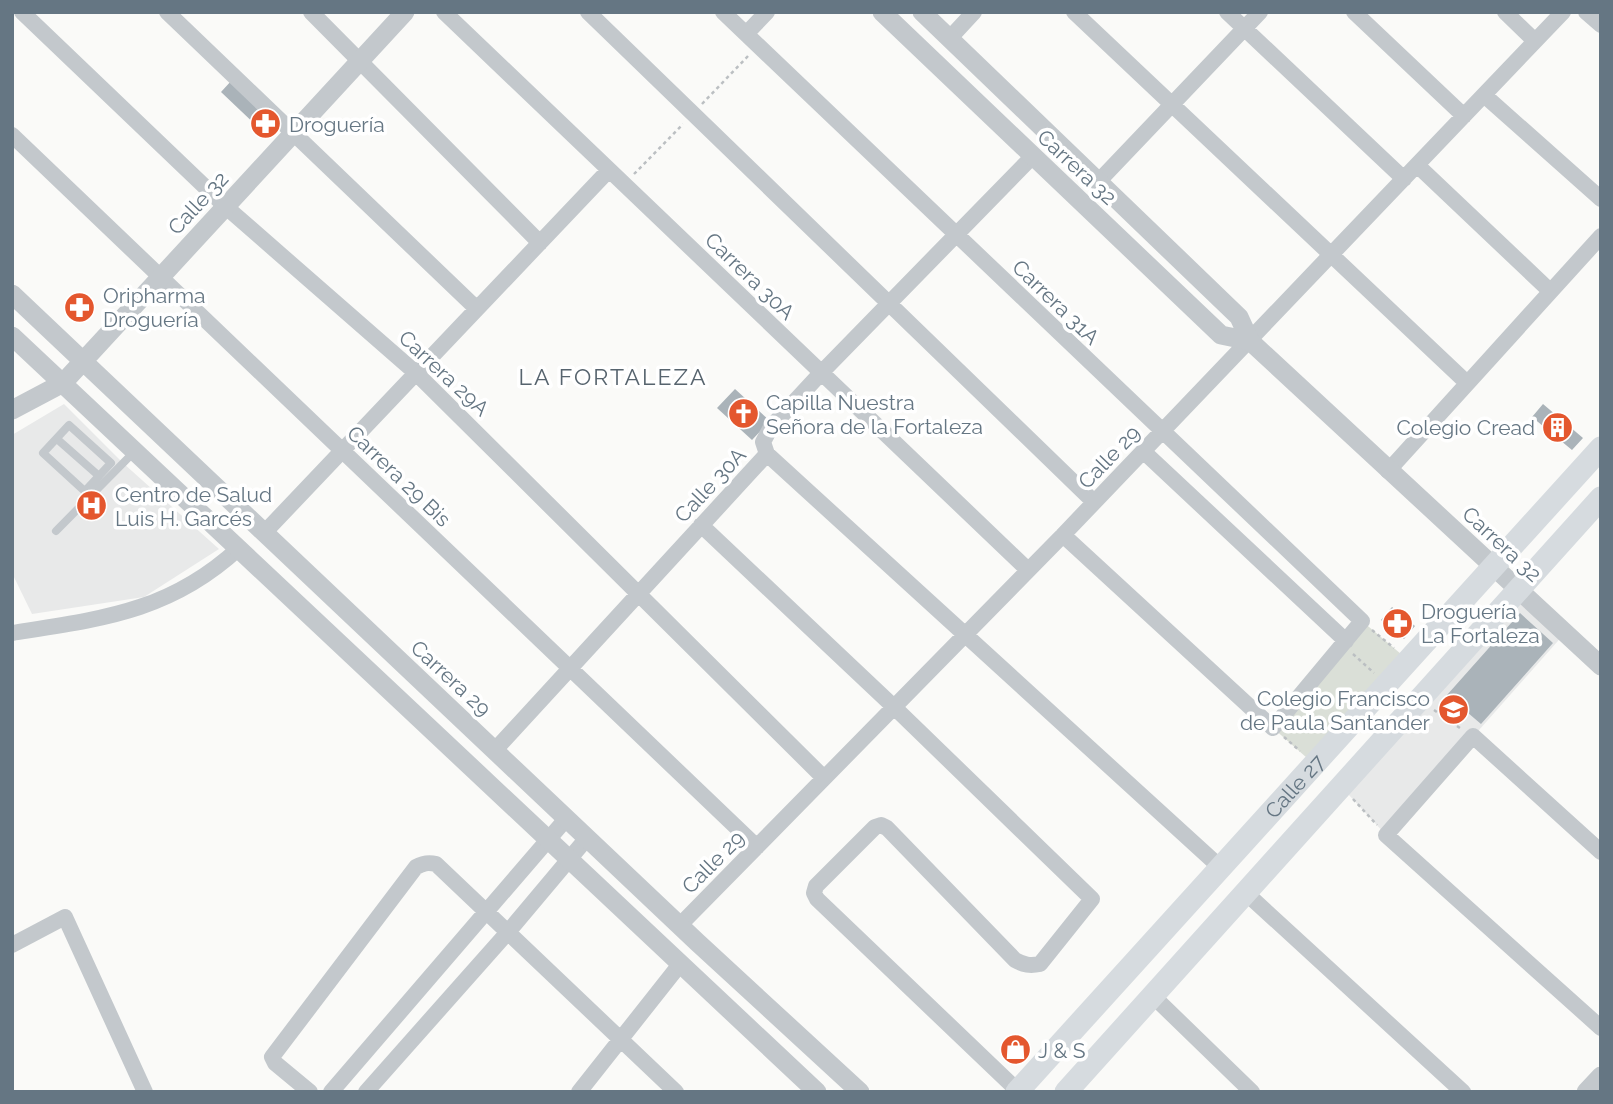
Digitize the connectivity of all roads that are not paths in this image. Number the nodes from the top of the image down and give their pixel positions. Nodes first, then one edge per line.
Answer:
1 (22, 12) edge
2 (167, 12) edge
3 (311, 12) edge
4 (405, 12) edge
5 (444, 12) edge
6 (589, 12) edge
7 (723, 12) edge
8 (767, 12) edge
9 (882, 12) edge
10 (922, 12) edge
11 (974, 12) edge
12 (1074, 12) edge
13 (1227, 12) edge
14 (1260, 12) edge
15 (1354, 12) edge
16 (1504, 12) edge
17 (1563, 12) edge
18 (1586, 12) edge
19 (1601, 25) edge
20 (1244, 28) junction
21 (746, 34) junction
22 (949, 38) junction
23 (1535, 41) junction
24 (360, 61) junction
25 (1484, 95) junction
26 (1172, 105) junction
27 (1464, 116) junction
28 (293, 134) junction
29 (12, 135) edge
30 (1032, 157) junction
31 (1418, 165) junction
32 (610, 170) junction
33 (1404, 179) junction
34 (1098, 182) junction
35 (1601, 199) edge
36 (226, 207) junction
37 (955, 234) junction
38 (1601, 236) edge
39 (540, 243) junction
40 (1331, 256) junction
41 (161, 278) junction
42 (1550, 291) junction
43 (12, 294) edge
44 (888, 303) junction
45 (477, 309) junction
46 (12, 335) edge
47 (1250, 341) junction
48 (83, 362) junction
49 (416, 373) junction
50 (821, 373) junction
51 (1466, 382) junction
52 (63, 383) junction
53 (12, 410) edge
54 (1161, 432) junction
55 (57, 439) junction
56 (1601, 448) edge
57 (342, 450) junction
58 (135, 451) junction
59 (1143, 451) junction
60 (767, 454) junction
61 (1388, 471) junction
62 (99, 476) junction
63 (88, 494) junction
64 (1601, 498) edge
65 (1094, 502) junction
66 (701, 525) junction
67 (56, 531) dead end
68 (264, 533) junction
69 (1063, 535) junction
70 (239, 548) junction
71 (1493, 568) junction
72 (1028, 570) junction
73 (1518, 590) junction
74 (639, 593) junction
75 (14, 628) edge
76 (965, 635) junction
77 (1344, 643) junction
78 (1601, 666) edge
79 (569, 669) junction
80 (894, 707) junction
81 (495, 750) junction
82 (824, 778) junction
83 (566, 819) junction
84 (587, 838) junction
85 (549, 839) junction
86 (757, 847) junction
87 (1601, 852) edge
88 (570, 859) junction
89 (1221, 868) junction
90 (1246, 892) junction
91 (487, 912) junction
92 (680, 925) junction
93 (508, 932) junction
94 (12, 945) edge
95 (681, 963) junction
96 (1153, 996) junction
97 (1601, 1028) edge
98 (621, 1040) junction
99 (1601, 1076) edge
100 (1018, 1091) edge
101 (145, 1092) edge
102 (310, 1092) edge
103 (331, 1092) edge
104 (366, 1092) edge
105 (579, 1092) edge
106 (676, 1092) edge
107 (817, 1092) edge
108 (860, 1092) edge
109 (1067, 1092) edge
110 (1252, 1092) edge
111 (1463, 1092) edge
112 (1586, 1092) edge

1 - 36 street, Carrera 29A
2 - 28 street
3 - 24 street
4 - 24 street, Calle 32
5 - 32 street, Carrera 30A
6 - 44 street
7 - 21 street, Carrera 31A
8 - 21 street
9 - 30 street, Carrera 32
10 - 22 street, Carrera 32
11 - 22 street
12 - 26 street
13 - 20 street
14 - 20 street
15 - 27 street
16 - 23 street
17 - 23 street, Calle 29
18 - 19 street
20 - 26 street
20 - 33 street
21 - 37 street, Carrera 31A
22 - 34 street, Carrera 32
23 - 25 street, Calle 29
24 - 28 street, Calle 32
24 - 39 street
25 - 27 street, Calle 29
25 - 35 street
26 - 34 street
26 - 40 street
27 - 31 street, Calle 29
28 - 36 street, Calle 32
28 - 45 street
29 - 41 street, Carrera 29 Bis
30 - 37 street, Calle 30A
30 - 47 street, Carrera 32
31 - 33 street, Calle 29
31 - 42 street
32 - 39 street
32 - 50 street, Carrera 30A
33 - 40 street, Calle 29
34 - 47 street, Carrera 32
36 - 41 street, Calle 32
36 - 49 street, Carrera 29A
37 - 44 street, Calle 30A
37 - 54 street, Carrera 31A
38 - 42 street
39 - 45 street
40 - 47 street, Calle 29
40 - 51 street
41 - 48 street, Calle 32
41 - 57 street, Carrera 29 Bis
42 - 51 street
43 - 48 street, Carrera 29
44 - 50 street, Calle 30A
44 - 65 street
45 - 49 street
46 - 52 street
47 - 54 street, Calle 29
47 - 61 street, Carrera 32
48 - 52 street, Calle 32
48 - 68 street, Carrera 29
49 - 57 street
49 - 74 street, Carrera 29A
50 - 60 street, Calle 30A
50 - 72 street, Carrera 30A
51 - 61 street
52 - 53 street, Calle 32
52 - 58 street
54 - 59 street, Calle 29
54 - 77 street, Carrera 31A
55 - 62 lane
55 - 62 lane
55 - 63 lane
56 - 71 main road, Calle 27
57 - 68 street
57 - 79 street, Carrera 29 Bis
58 - 63 lane
58 - 70 street
59 - 65 street, Calle 29
59 - 77 street
60 - 66 street, Calle 30A
60 - 76 street
61 - 71 street, Carrera 32
62 - 63 lane
63 - 67 lane
64 - 73 main road, Calle 27
65 - 69 street, Calle 29
66 - 74 street, Calle 30A
66 - 80 street
68 - 81 street, Carrera 29
69 - 72 street, Calle 29
69 - 77 street
70 - 75 street
70 - 85 street
71 - 73 street, Carrera 32
71 - 89 main road, Calle 27
72 - 76 street, Calle 29
73 - 78 street, Carrera 32
73 - 90 main road, Calle 27
74 - 79 street, Calle 30A
74 - 82 street, Carrera 29A
76 - 80 street, Calle 29
76 - 89 street
79 - 81 street, Calle 30A
79 - 86 street, Carrera 29 Bis
80 - 82 street, Calle 29
80 - 100 street
81 - 83 street, Carrera 29
82 - 86 street, Calle 29
83 - 84 street, Carrera 29
83 - 85 street
84 - 88 street
84 - 92 street, Carrera 29
85 - 88 street
85 - 91 street
86 - 92 street, Calle 29
87 - 97 street
88 - 93 street
88 - 95 street
89 - 100 main road, Calle 27
90 - 96 main road, Calle 27
90 - 111 street
91 - 93 street
91 - 102 street
91 - 103 street
92 - 108 street, Carrera 29
93 - 98 street
93 - 104 street
94 - 101 street
95 - 98 street
95 - 107 street
96 - 109 main road, Calle 27
96 - 110 street
98 - 105 street
98 - 106 street
99 - 112 street

